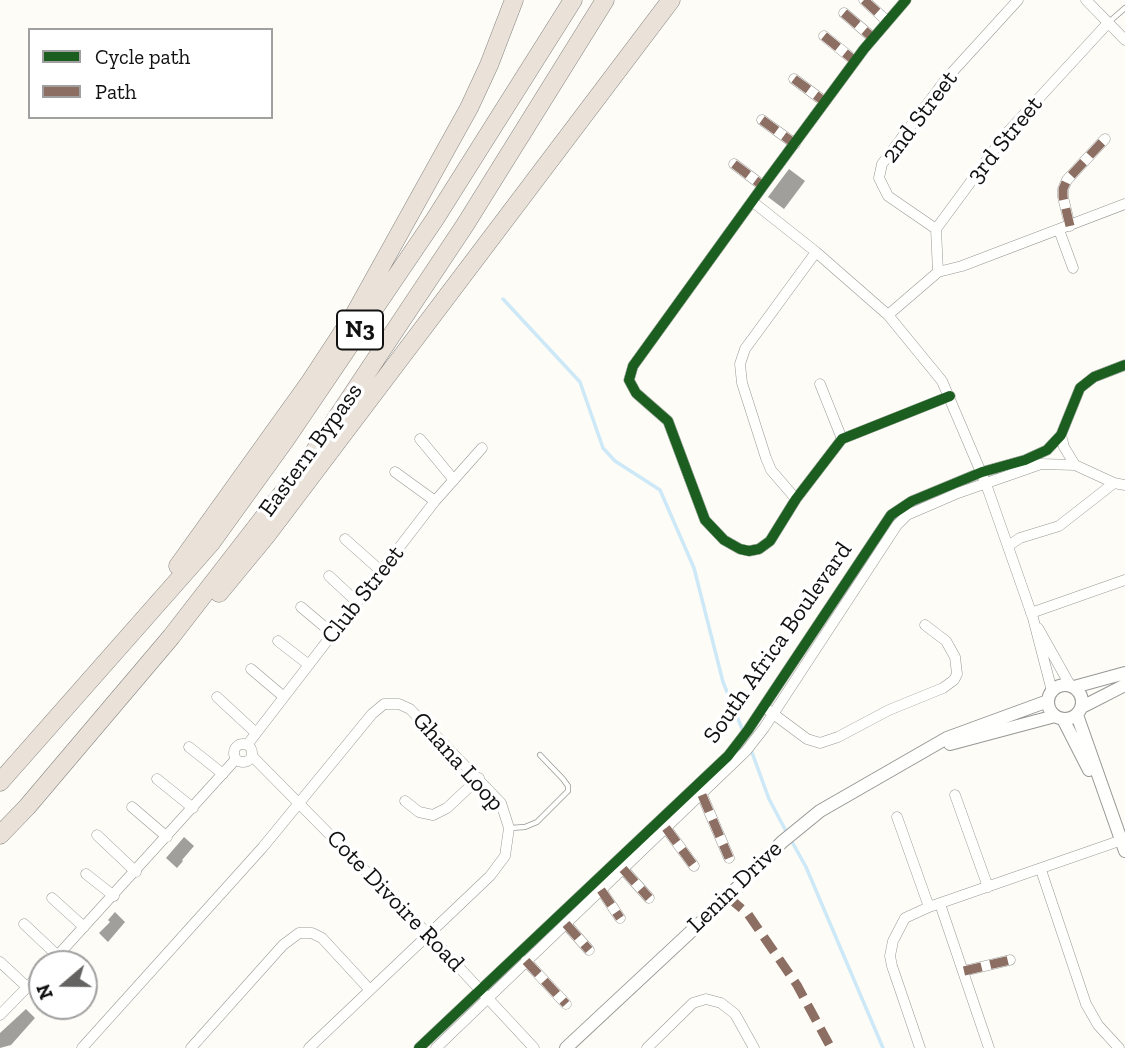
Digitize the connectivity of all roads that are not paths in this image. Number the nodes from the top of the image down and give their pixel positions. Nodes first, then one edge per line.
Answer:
1 (514, 0) edge
2 (573, 0) edge
3 (605, 0) edge
4 (671, 0) edge
5 (864, 0) edge
6 (906, 0) edge
7 (1018, 0) edge
8 (1086, 0) edge
9 (1125, 8) edge
10 (844, 13) dead end
11 (887, 21) junction
12 (1108, 23) junction
13 (824, 36) dead end
14 (873, 38) junction
15 (1125, 40) edge
16 (855, 61) junction
17 (794, 79) dead end
18 (825, 102) junction
19 (762, 120) dead end
20 (1105, 139) dead end
21 (795, 144) junction
22 (734, 164) dead end
23 (763, 186) junction
24 (753, 202) junction
25 (1125, 204) edge
26 (1070, 226) junction
27 (936, 229) junction
28 (1059, 230) junction
29 (816, 251) junction
30 (1073, 268) dead end
31 (938, 272) junction
32 (888, 315) junction
33 (1125, 365) edge
34 (820, 384) dead end
35 (950, 396) junction
36 (1061, 435) junction
37 (420, 439) dead end
38 (842, 439) junction
39 (482, 448) dead end
40 (1075, 465) junction
41 (395, 472) dead end
42 (982, 472) junction
43 (454, 480) junction
44 (1114, 483) junction
45 (986, 484) junction
46 (1125, 485) edge
47 (796, 499) junction
48 (435, 501) junction
49 (345, 538) dead end
50 (1008, 545) junction
51 (381, 571) junction
52 (329, 576) dead end
53 (1125, 580) edge
54 (358, 602) junction
55 (301, 607) dead end
56 (1032, 616) junction
57 (925, 625) dead end
58 (333, 634) junction
59 (172, 637) junction
60 (278, 640) dead end
61 (122, 642) junction
62 (309, 665) junction
63 (251, 669) dead end
64 (1125, 673) edge
65 (1125, 685) edge
66 (1072, 686) junction
67 (1050, 696) junction
68 (217, 697) dead end
69 (284, 697) junction
70 (762, 708) junction
71 (1079, 711) junction
72 (773, 714) junction
73 (1059, 717) junction
74 (256, 733) junction
75 (247, 745) junction
76 (189, 747) dead end
77 (923, 751) junction
78 (540, 755) dead end
79 (252, 757) junction
80 (236, 759) junction
81 (223, 774) junction
82 (479, 778) junction
83 (157, 779) dead end
84 (0, 782) edge
85 (702, 795) junction
86 (955, 795) dead end
87 (405, 801) dead end
88 (300, 803) junction
89 (132, 807) dead end
90 (193, 808) junction
91 (1110, 811) junction
92 (897, 817) dead end
93 (509, 828) junction
94 (666, 828) junction
95 (0, 835) edge
96 (97, 835) dead end
97 (167, 837) junction
98 (1124, 844) edge
99 (729, 858) dead end
100 (694, 866) dead end
101 (623, 869) junction
102 (1041, 870) junction
103 (136, 872) junction
104 (86, 874) dead end
105 (988, 887) junction
106 (601, 890) junction
107 (114, 895) junction
108 (52, 898) dead end
109 (649, 898) dead end
110 (940, 904) junction
111 (929, 907) junction
112 (620, 918) dead end
113 (24, 924) dead end
114 (566, 924) junction
115 (85, 927) junction
116 (429, 935) junction
117 (52, 950) edge
118 (64, 950) edge
119 (589, 950) dead end
120 (1010, 960) dead end
121 (526, 961) junction
122 (0, 962) edge
123 (964, 971) junction
124 (27, 987) joint
125 (370, 990) junction
126 (480, 990) junction
127 (489, 999) junction
128 (566, 1004) dead end
129 (0, 1015) edge
130 (82, 1048) edge
131 (191, 1048) edge
132 (309, 1048) edge
133 (419, 1048) edge
134 (436, 1048) edge
135 (534, 1048) edge
136 (566, 1048) edge
137 (647, 1048) edge
138 (754, 1048) edge
139 (920, 1048) edge
140 (989, 1048) edge
141 (1119, 1048) edge

1 - 61 highway
2 - 61 highway, Eastern Bypass / N3
3 - 59 highway, Eastern Bypass / N3
4 - 59 highway
5 - 11 street
6 - 11 street
7 - 27 street, 2nd Street
8 - 12 street
9 - 12 lane
10 - 14 street
11 - 14 street
12 - 15 street
12 - 27 street, 3rd Street
13 - 16 street
14 - 16 street
16 - 18 street
17 - 18 street
18 - 21 street
19 - 21 street
20 - 26 street
21 - 23 street
22 - 23 street
23 - 24 street
24 - 29 street
24 - 47 street
25 - 26 street
26 - 28 street
27 - 31 street
28 - 30 street
28 - 31 street
29 - 32 street
29 - 47 street
31 - 32 street
32 - 35 street
33 - 36 street, South Africa Boulevard
34 - 38 street
35 - 38 street
35 - 42 street
36 - 40 street
36 - 42 street, South Africa Boulevard
37 - 43 street
38 - 47 street
39 - 43 street, Club Street
40 - 44 street, South Africa Boulevard
40 - 45 street, South Africa Boulevard
41 - 48 street
42 - 45 street
42 - 70 street, South Africa Boulevard
43 - 48 street, Club Street
44 - 46 street, South Africa Boulevard
44 - 50 street
45 - 50 street
45 - 72 street, South Africa Boulevard
48 - 51 street, Club Street
49 - 51 street
50 - 56 street
51 - 54 street, Club Street
52 - 54 street
53 - 56 street
54 - 58 street, Club Street
55 - 58 street
56 - 66 street
56 - 67 street
57 - 72 street
58 - 62 street, Club Street
59 - 95 highway, Eastern Bypass / N3
60 - 62 street
61 - 84 highway, Eastern Bypass / N3
62 - 69 street, Club Street
63 - 69 street
64 - 66 street
65 - 71 street
66 - 67 street
66 - 71 street
67 - 73 street
67 - 77 street
68 - 74 street
69 - 74 street, Club Street
70 - 72 street
70 - 126 street, South Africa Boulevard
71 - 73 street
71 - 91 street
72 - 85 street, South Africa Boulevard
73 - 77 street
73 - 91 street
74 - 75 street, Club Street
75 - 79 street
75 - 80 street
76 - 81 street
77 - 136 street, Lenin Drive
78 - 93 lane
79 - 80 street
79 - 88 street, Cote Divoire Road
80 - 81 street
81 - 90 street
82 - 87 street
82 - 88 street, Ghana Loop
82 - 93 street, Ghana Loop
83 - 90 street
85 - 94 street, South Africa Boulevard
85 - 99 street
86 - 105 street
88 - 116 street, Cote Divoire Road
88 - 130 street, Ghana Loop
89 - 97 street
90 - 97 street
91 - 98 street
92 - 111 street
93 - 116 street, Ghana Loop
94 - 100 street
94 - 101 street, South Africa Boulevard
96 - 103 street
97 - 103 street
98 - 102 street
101 - 106 street, South Africa Boulevard
101 - 109 street
102 - 105 street
102 - 141 street
103 - 107 street
104 - 107 street
105 - 110 street
106 - 112 street
106 - 114 street, South Africa Boulevard
107 - 115 street
108 - 115 street
110 - 111 street
110 - 123 street
111 - 139 street
113 - 117 street
114 - 119 street
114 - 121 street, South Africa Boulevard
115 - 118 street
116 - 125 street, Ghana Loop
116 - 126 street, Cote Divoire Road
120 - 123 street
121 - 127 street, South Africa Boulevard
121 - 128 street
122 - 124 street
123 - 140 street
124 - 129 street
125 - 131 street
125 - 132 street, Ghana Loop
126 - 127 street, Cote Divoire Road
126 - 133 street, South Africa Boulevard
127 - 134 street, South Africa Boulevard
127 - 135 street, Cote Divoire Road
137 - 138 street

